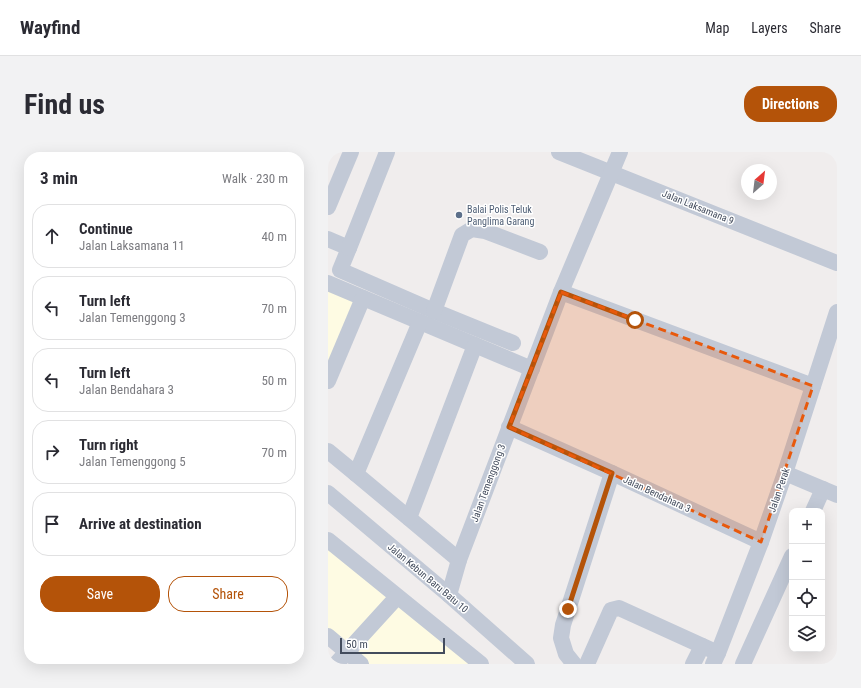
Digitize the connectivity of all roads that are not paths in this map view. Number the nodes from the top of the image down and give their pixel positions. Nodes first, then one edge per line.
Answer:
1 (351, 152) edge
2 (387, 152) edge
3 (559, 152) edge
4 (620, 152) edge
5 (611, 173) junction
6 (328, 207) edge
7 (328, 239) edge
8 (349, 248) junction
9 (540, 252) dead end
10 (837, 263) edge
11 (328, 283) edge
12 (561, 292) junction
13 (363, 298) junction
14 (434, 311) junction
15 (837, 312) edge
16 (420, 322) junction
17 (513, 342) dead end
18 (475, 345) junction
19 (532, 369) junction
20 (328, 381) edge
21 (813, 386) junction
22 (509, 427) junction
23 (328, 451) edge
24 (612, 473) junction
25 (785, 473) junction
26 (356, 474) junction
27 (830, 492) edge
28 (328, 493) edge
29 (816, 508) edge
30 (409, 518) junction
31 (328, 540) edge
32 (761, 542) junction
33 (459, 560) junction
34 (789, 563) edge
35 (449, 595) junction
36 (397, 597) junction
37 (328, 636) edge
38 (702, 646) junction
39 (347, 652) junction
40 (716, 658) edge
41 (336, 664) edge
42 (361, 664) edge
43 (481, 664) edge
44 (527, 664) edge
45 (574, 664) edge
46 (587, 664) edge
47 (693, 664) edge
48 (743, 664) edge

1 - 6 street
2 - 8 street
3 - 5 street, Jalan Laksamana 9
4 - 5 street, Jalan Temenggong 3
5 - 10 street, Jalan Laksamana 9
5 - 12 street, Jalan Temenggong 3
7 - 8 street
8 - 14 street
9 - 14 street
11 - 13 street
12 - 19 street, Jalan Temenggong 3
12 - 21 street
13 - 16 street
13 - 20 street
14 - 17 street
15 - 21 street, Jalan Perak
16 - 18 street
16 - 26 street
18 - 19 street
18 - 30 street
19 - 22 street, Jalan Temenggong 3
21 - 25 street, Jalan Perak
22 - 24 street, Jalan Bendahara 3
22 - 33 street, Jalan Temenggong 3
23 - 26 street
24 - 32 street, Jalan Bendahara 3
24 - 45 street
25 - 27 street
25 - 32 street, Jalan Perak
26 - 30 street
27 - 29 street
28 - 35 street, Jalan Kebun Baru Batu 10
30 - 33 street
31 - 36 street
32 - 40 street, Jalan Perak
33 - 35 street, Jalan Temenggong 3
34 - 48 street
35 - 44 street, Jalan Kebun Baru Batu 10
36 - 39 street
36 - 43 street
37 - 39 street
38 - 40 street
38 - 46 street
38 - 47 street
39 - 41 street
39 - 42 street

